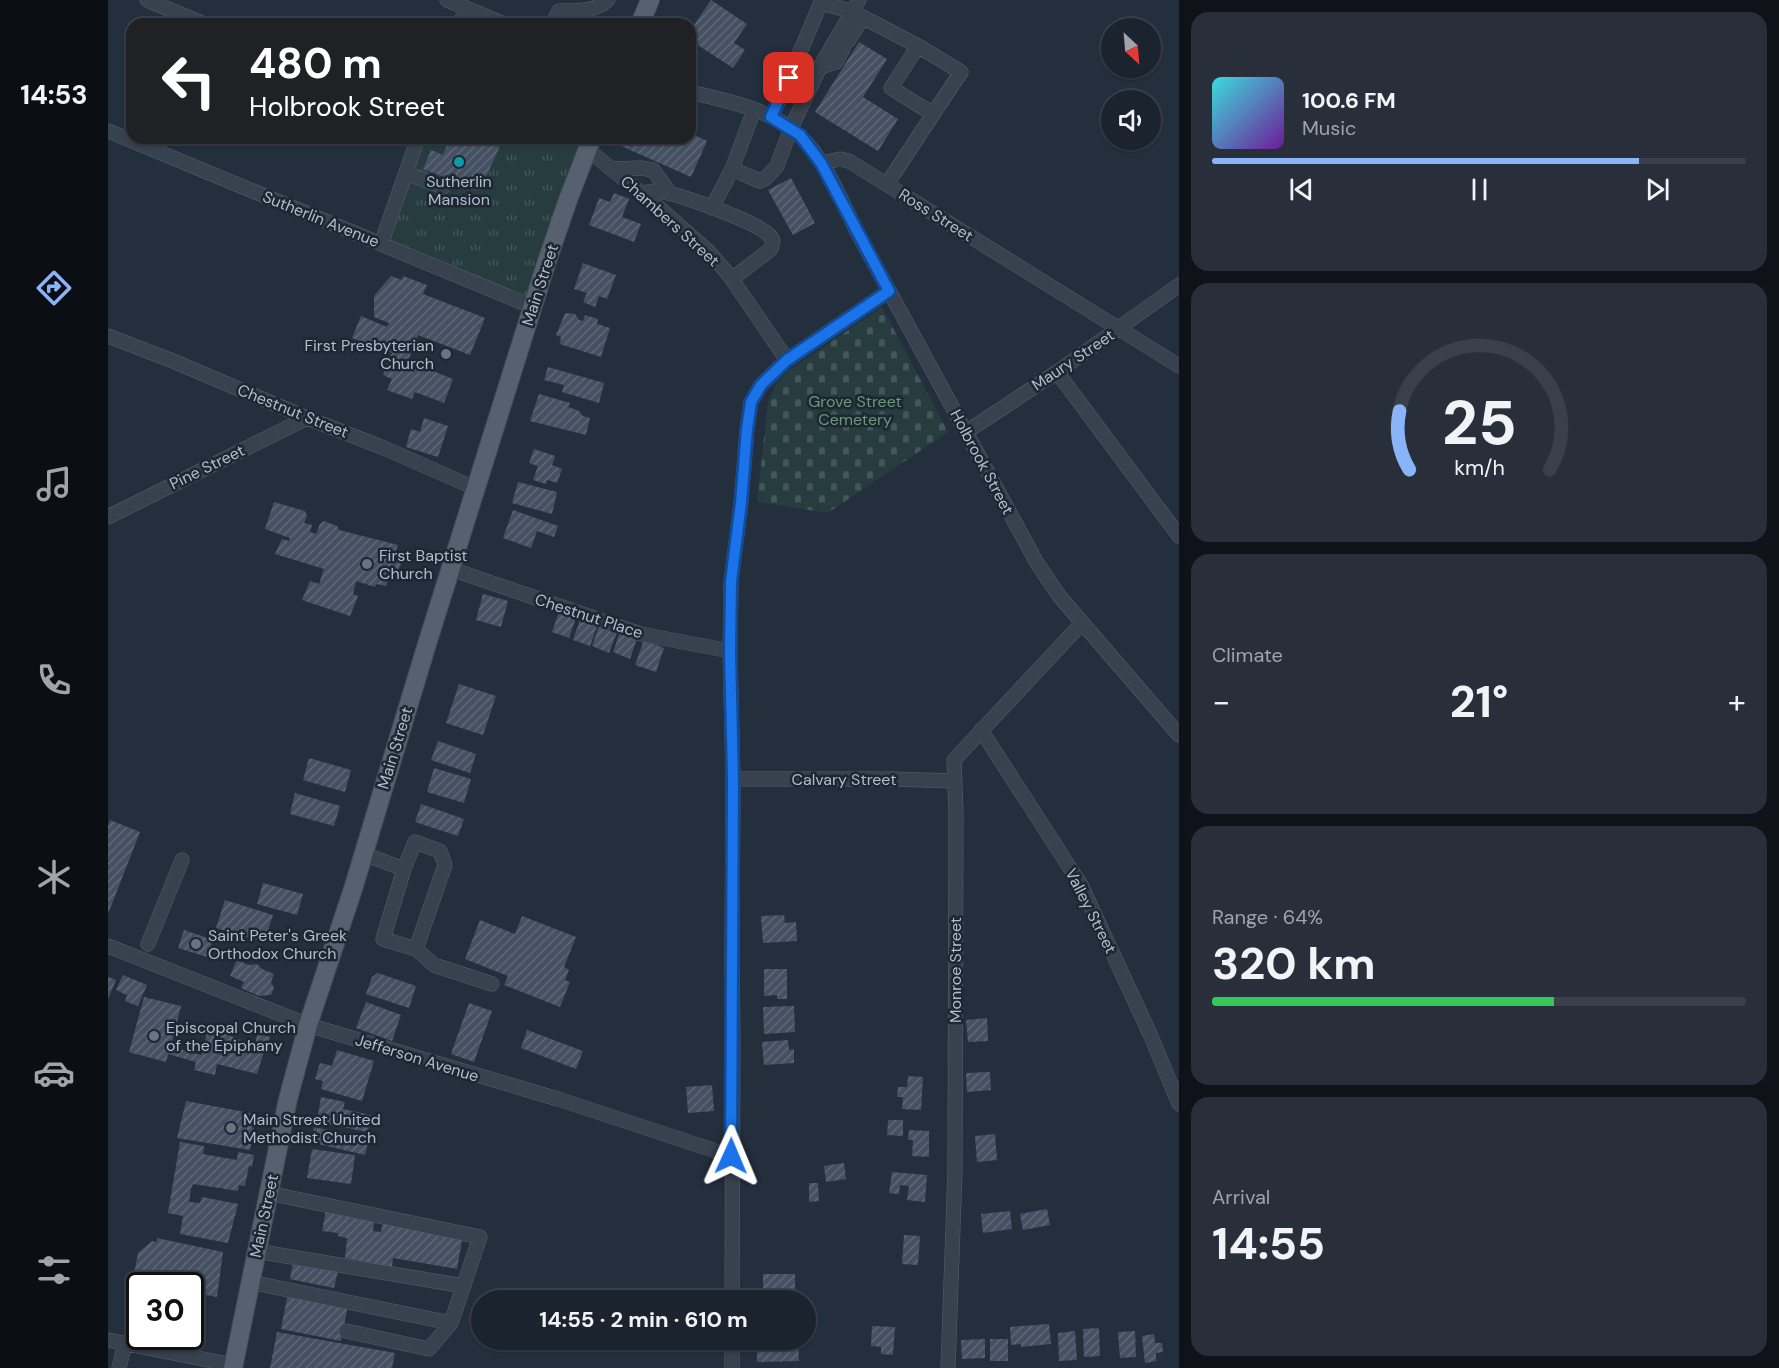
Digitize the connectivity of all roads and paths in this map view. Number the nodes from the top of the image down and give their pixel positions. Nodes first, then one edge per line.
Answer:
1 (147, 0) edge
2 (447, 0) edge
3 (608, 0) edge
4 (650, 0) edge
5 (822, 1) edge
6 (466, 8) junction
7 (858, 10) edge
8 (190, 18) edge
9 (462, 18) edge
10 (490, 18) edge
11 (556, 18) edge
12 (643, 18) edge
13 (918, 46) junction
14 (820, 67) junction
15 (696, 93) edge
16 (754, 110) junction
17 (933, 114) junction
18 (771, 117) junction
19 (791, 128) junction
20 (108, 131) edge
21 (126, 138) edge
22 (139, 144) edge
23 (416, 144) edge
24 (589, 144) edge
25 (821, 163) junction
26 (732, 169) junction
27 (612, 170) junction
28 (406, 173) junction
29 (888, 184) junction
30 (443, 187) dead end
31 (670, 193) junction
32 (641, 194) junction
33 (712, 208) junction
34 (381, 244) junction
35 (732, 279) junction
36 (1179, 285) edge
37 (889, 291) junction
38 (533, 307) junction
39 (1119, 329) junction
40 (108, 336) edge
41 (787, 360) junction
42 (1179, 366) edge
43 (1057, 372) junction
44 (307, 418) junction
45 (966, 432) junction
46 (477, 489) junction
47 (108, 516) edge
48 (1179, 536) edge
49 (451, 569) junction
50 (1082, 623) junction
51 (730, 651) junction
52 (981, 730) junction
53 (1179, 735) edge
54 (733, 779) junction
55 (954, 781) junction
56 (364, 854) junction
57 (182, 860) dead end
58 (404, 869) junction
59 (148, 944) junction
60 (108, 946) edge
61 (416, 949) junction
62 (131, 955) junction
63 (153, 964) junction
64 (492, 984) dead end
65 (308, 1025) junction
66 (1179, 1104) edge
67 (731, 1156) junction
68 (268, 1193) junction
69 (256, 1251) junction
70 (250, 1282) junction
71 (464, 1286) junction
72 (732, 1290) edge
73 (451, 1323) junction
74 (346, 1331) dead end
75 (108, 1340) edge
76 (124, 1343) junction
77 (732, 1350) edge
78 (201, 1363) edge
79 (233, 1367) edge
80 (119, 1368) edge
81 (732, 1368) edge
82 (948, 1368) edge

1 - 8 street
2 - 6 street
3 - 11 street
4 - 12 main road
5 - 7 street
5 - 18 street
6 - 9 street
6 - 10 street
7 - 13 street
7 - 14 street
7 - 14 street
13 - 17 street
13 - 17 street
14 - 19 street
15 - 16 street
16 - 18 street
16 - 26 street
17 - 29 street
18 - 19 street
19 - 25 street
19 - 26 street
20 - 21 street, Sutherlin Avenue
22 - 34 street, Sutherlin Avenue
23 - 28 street
24 - 27 street, Chambers Street
24 - 38 main road, Main Street
25 - 29 street, Ross Street
25 - 37 street, Holbrook Street
26 - 33 street
27 - 31 street
27 - 32 street, Chambers Street
28 - 30 street
28 - 34 street
29 - 39 street, Ross Street
31 - 32 street
31 - 33 street
32 - 35 street, Chambers Street
33 - 35 street
34 - 38 street, Sutherlin Avenue
35 - 41 street, Chambers Street
36 - 39 street, Maury Street
37 - 41 street
37 - 45 street, Holbrook Street
38 - 46 main road, Main Street
39 - 42 street, Ross Street
39 - 43 street, Maury Street
40 - 44 street, Chestnut Street
41 - 51 street
43 - 45 street, Maury Street
43 - 48 street
44 - 46 street, Chestnut Street
44 - 47 street, Pine Street
45 - 50 street, Holbrook Street
46 - 49 main road, Main Street
49 - 51 street, Chestnut Place
49 - 56 main road, Main Street
50 - 52 street, Monroe Street
50 - 53 street, Holbrook Street
51 - 54 street
52 - 55 street, Monroe Street
52 - 66 street, Valley Street
54 - 55 street, Calvary Street
54 - 67 street
55 - 82 street, Monroe Street
56 - 58 street
56 - 65 main road, Main Street
57 - 59 street
58 - 61 street
58 - 61 street
59 - 62 street
59 - 63 street
60 - 62 street, Jefferson Avenue
61 - 64 street
62 - 63 street, Jefferson Avenue
63 - 65 street, Jefferson Avenue
65 - 67 street, Jefferson Avenue
65 - 68 main road, Main Street
67 - 72 street
68 - 69 main road, Main Street
68 - 71 street
69 - 70 main road, Main Street
69 - 71 street
70 - 73 street
70 - 79 main road, Main Street
71 - 73 street
73 - 74 street
75 - 76 street
76 - 78 street
76 - 80 street
77 - 81 street
78 - 79 street

